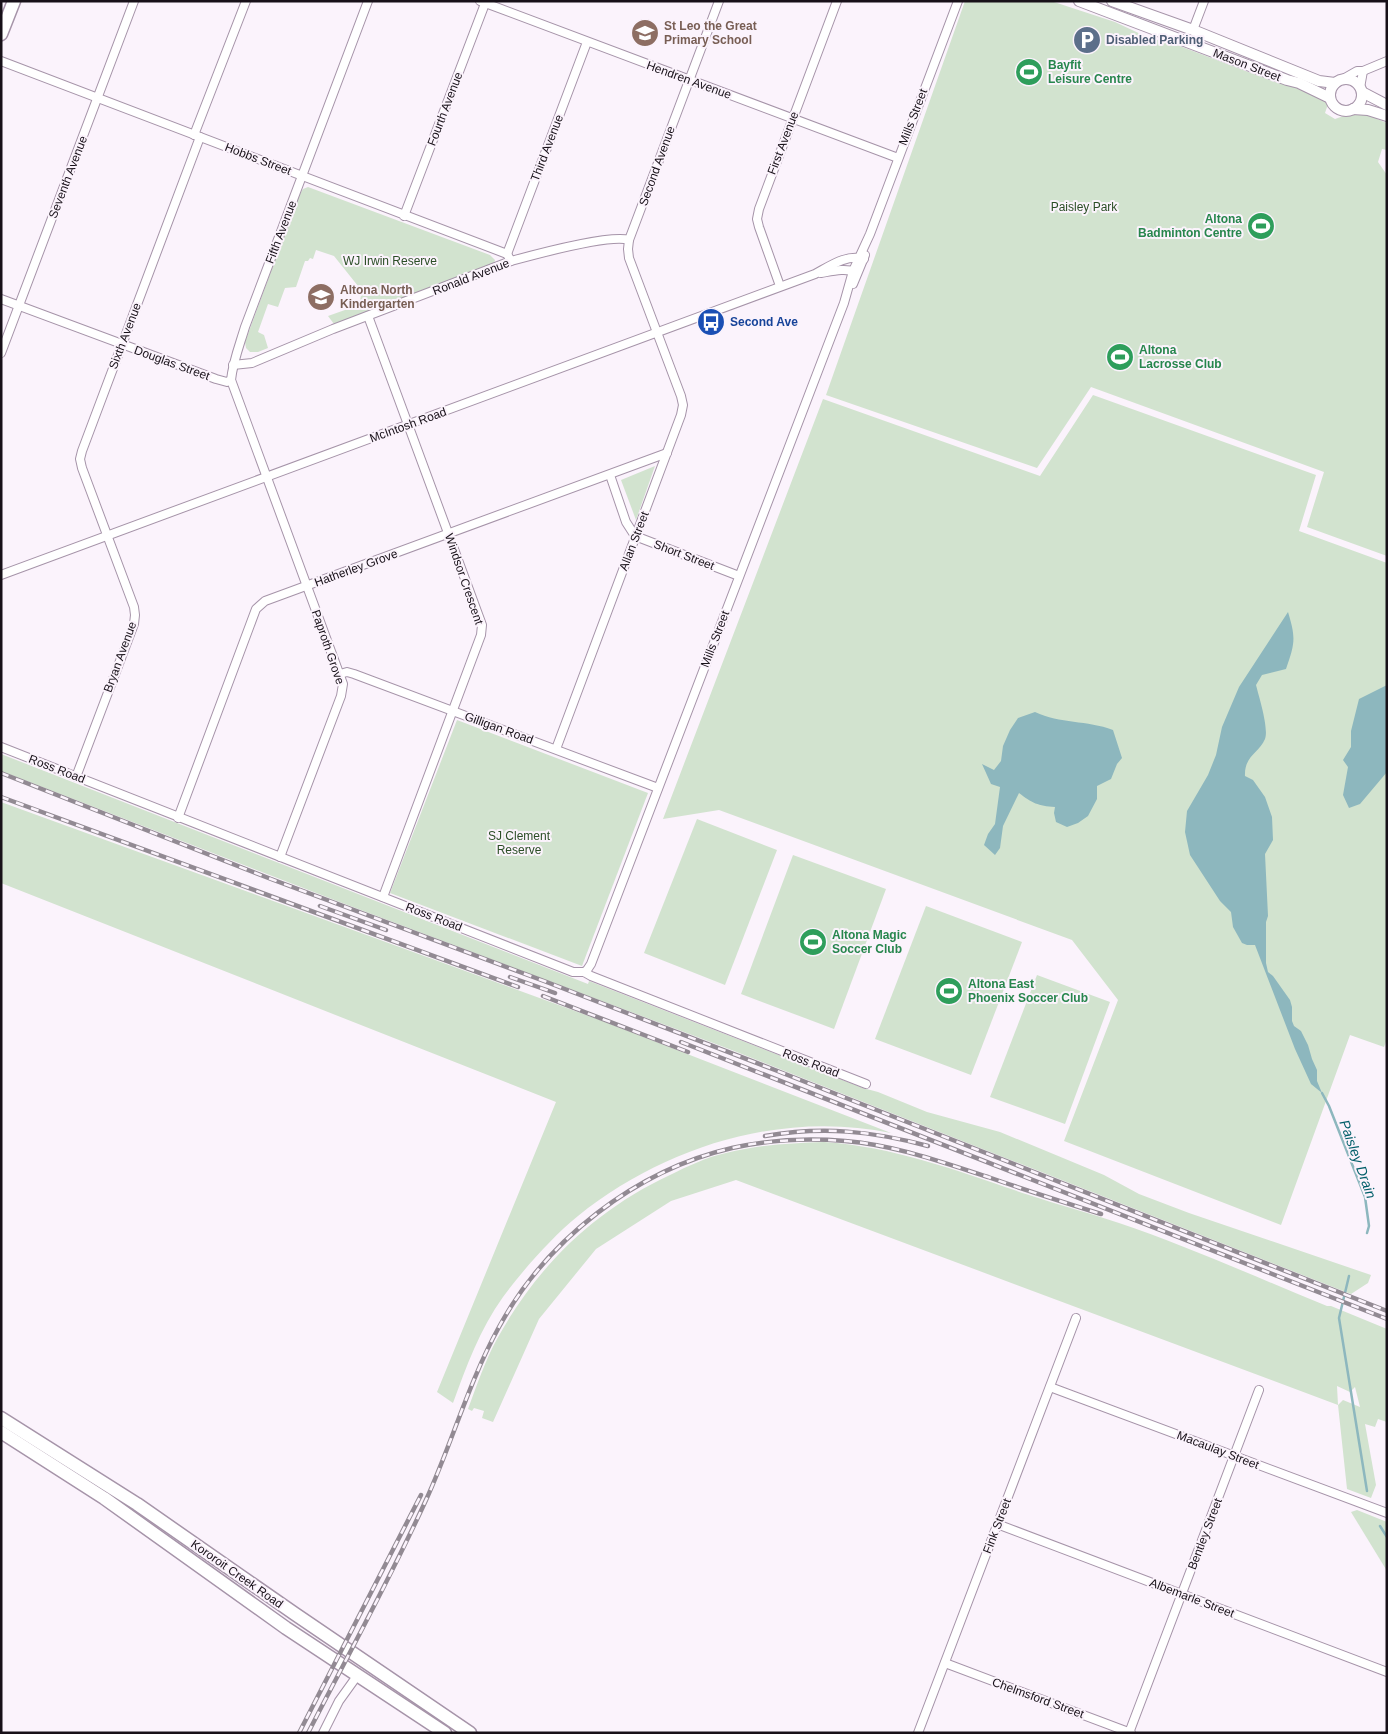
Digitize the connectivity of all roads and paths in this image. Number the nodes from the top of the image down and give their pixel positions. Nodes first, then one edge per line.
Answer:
1 (14, 1) edge
2 (134, 1) edge
3 (246, 1) edge
4 (368, 1) edge
5 (719, 1) edge
6 (837, 1) edge
7 (958, 1) edge
8 (1079, 1) edge
9 (1112, 1) edge
10 (1204, 1) edge
11 (483, 2) edge
12 (1137, 11) junction
13 (1133, 22) junction
14 (1193, 30) junction
15 (1, 34) edge
16 (587, 42) junction
17 (1, 61) edge
18 (1387, 61) edge
19 (1363, 71) junction
20 (689, 80) junction
21 (1339, 81) junction
22 (1361, 90) junction
23 (98, 98) junction
24 (1330, 98) junction
25 (1387, 105) edge
26 (1353, 109) junction
27 (1387, 116) edge
28 (793, 119) junction
29 (197, 136) junction
30 (898, 158) junction
31 (302, 177) junction
32 (404, 216) junction
33 (630, 240) junction
34 (509, 258) junction
35 (861, 258) junction
36 (856, 272) junction
37 (815, 274) junction
38 (780, 286) junction
39 (1, 299) edge
40 (19, 306) junction
41 (368, 316) junction
42 (656, 333) junction
43 (122, 344) junction
44 (1, 353) edge
45 (233, 365) junction
46 (231, 380) junction
47 (408, 425) junction
48 (666, 453) junction
49 (610, 474) junction
50 (267, 477) junction
51 (448, 534) junction
52 (107, 536) junction
53 (636, 536) junction
54 (1, 575) edge
55 (739, 576) junction
56 (307, 586) junction
57 (340, 674) junction
58 (452, 711) junction
59 (1, 748) edge
60 (556, 749) junction
61 (76, 777) junction
62 (658, 788) junction
63 (178, 818) junction
64 (280, 857) junction
65 (383, 897) junction
66 (584, 972) junction
67 (866, 1084) dead end
68 (1076, 1318) dead end
69 (1050, 1387) junction
70 (1259, 1390) dead end
71 (1, 1418) edge
72 (1, 1432) edge
73 (1234, 1456) junction
74 (1387, 1514) edge
75 (997, 1524) junction
76 (1182, 1594) junction
77 (279, 1603) junction
78 (295, 1614) junction
79 (270, 1616) junction
80 (286, 1628) junction
81 (945, 1663) junction
82 (1387, 1672) edge
83 (357, 1676) junction
84 (468, 1732) edge
85 (1130, 1732) edge
86 (323, 1733) edge
87 (445, 1733) edge
88 (918, 1733) edge

1 - 15 main road
2 - 23 street, Seventh Avenue
3 - 29 street, Sixth Avenue
4 - 31 street, Fifth Avenue
5 - 20 street, Second Avenue
6 - 28 street, First Avenue
7 - 30 street, Mills Street
8 - 13 street, Mason Street
9 - 12 street, Mason Street
10 - 14 street
11 - 16 street, Hendren Avenue
11 - 32 street, Fourth Avenue
12 - 13 street
12 - 14 street, Mason Street
13 - 24 street, Mason Street
14 - 21 street, Mason Street
16 - 20 street, Hendren Avenue
16 - 34 street, Third Avenue
17 - 23 street, Hobbs Street
18 - 19 street
19 - 21 street
19 - 22 street
20 - 28 street, Hendren Avenue
20 - 33 street, Second Avenue
21 - 22 street
21 - 24 street
22 - 25 street
22 - 26 street
23 - 29 street, Hobbs Street
23 - 40 street, Seventh Avenue
24 - 26 street
26 - 27 street
28 - 30 street, Hendren Avenue
28 - 38 street, First Avenue
29 - 31 street, Hobbs Street
29 - 43 street, Sixth Avenue
30 - 35 street, Mills Street
31 - 32 street, Hobbs Street
31 - 45 street, Fifth Avenue
32 - 34 street, Hobbs Street
33 - 34 street, Ronald Avenue
33 - 42 street, Second Avenue
34 - 41 street, Ronald Avenue
35 - 36 street, Mills Street
35 - 37 street, McIntosh Road
36 - 37 street, McIntosh Road
36 - 55 street, Mills Street
37 - 38 street, McIntosh Road
38 - 42 street, McIntosh Road
39 - 40 street, Douglas Street
40 - 43 street, Douglas Street
40 - 44 street, Seventh Avenue
41 - 45 street, Ronald Avenue
41 - 47 street, Windsor Crescent
42 - 47 street, McIntosh Road
42 - 48 street, Allan Street
43 - 46 street, Douglas Street
43 - 52 street, Sixth Avenue
45 - 46 street, Fifth Avenue
46 - 50 street, Paproth Grove
47 - 50 street, McIntosh Road
47 - 51 street, Windsor Crescent
48 - 49 street, Hatherley Grove
48 - 53 street, Allan Street
49 - 51 street, Hatherley Grove
49 - 53 street
50 - 52 street, McIntosh Road
50 - 56 street, Paproth Grove
51 - 56 street, Hatherley Grove
51 - 58 street, Windsor Crescent
52 - 54 street, McIntosh Road
52 - 61 street, Bryan Avenue
53 - 55 street, Short Street
53 - 60 street, Allan Street
55 - 62 street, Mills Street
56 - 57 street, Paproth Grove
56 - 63 street, Hatherley Grove
57 - 58 street, Gilligan Road
57 - 64 street, Paproth Grove
58 - 60 street, Gilligan Road
58 - 65 street, Windsor Crescent
59 - 61 street, Ross Road
60 - 62 street, Gilligan Road
61 - 63 street, Ross Road
62 - 66 street, Mills Street
63 - 64 street, Ross Road
64 - 65 street, Ross Road
65 - 66 street, Ross Road
66 - 67 street, Ross Road
68 - 69 street, Fink Street
69 - 73 street, Macaulay Street
69 - 75 street, Fink Street
70 - 73 street, Bentley Street
71 - 77 main road, Kororoit Creek Road
72 - 79 main road, Kororoit Creek Road
73 - 74 street, Macaulay Street
73 - 76 street, Bentley Street
75 - 76 street, Albemarle Street
75 - 81 street, Fink Street
76 - 82 street, Albemarle Street
76 - 85 street, Bentley Street
77 - 78 main road, Kororoit Creek Road
77 - 79 main road
78 - 80 main road
78 - 84 main road, Kororoit Creek Road
79 - 80 main road, Kororoit Creek Road
80 - 83 main road, Kororoit Creek Road
81 - 85 street, Chelmsford Street
81 - 88 street, Fink Street
83 - 86 street
83 - 87 main road, Kororoit Creek Road

